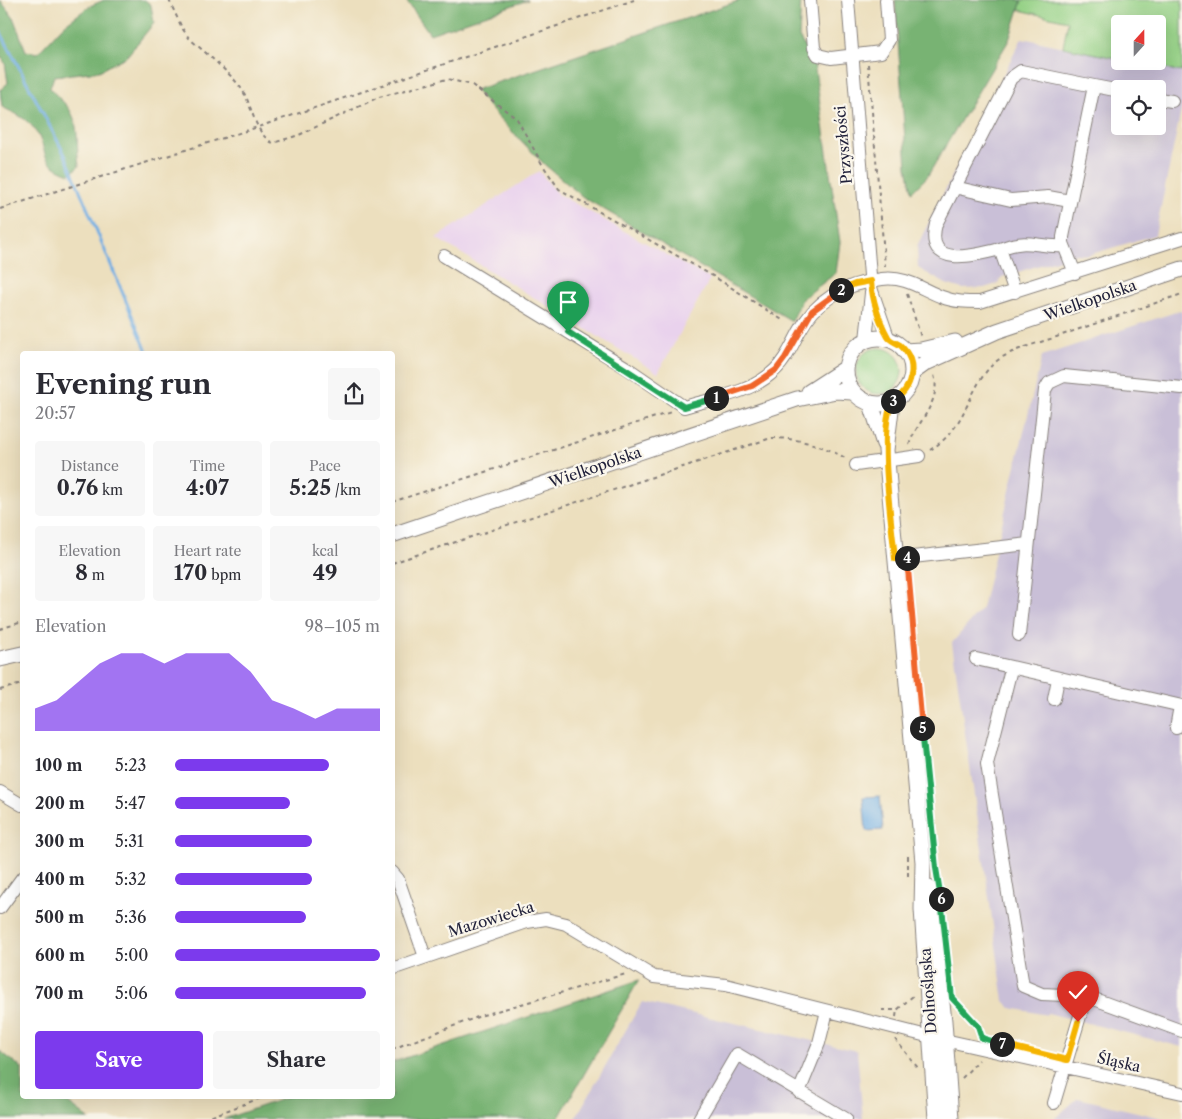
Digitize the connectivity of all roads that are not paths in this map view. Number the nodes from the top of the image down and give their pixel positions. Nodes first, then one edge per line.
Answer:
1 (810, 0) edge
2 (848, 0) edge
3 (886, 0) edge
4 (852, 57) junction
5 (1094, 86) junction
6 (1111, 89) edge
7 (1166, 100) edge
8 (1172, 102) dead end
9 (954, 187) junction
10 (1070, 202) junction
11 (1182, 238) edge
12 (1064, 246) junction
13 (1000, 249) junction
14 (444, 256) dead end
15 (1182, 268) edge
16 (1075, 273) junction
17 (871, 285) junction
18 (1015, 292) junction
19 (866, 340) junction
20 (889, 340) junction
21 (904, 351) junction
22 (927, 355) junction
23 (846, 368) junction
24 (912, 373) junction
25 (1182, 388) edge
26 (852, 392) junction
27 (797, 399) junction
28 (892, 402) junction
29 (871, 404) junction
30 (886, 456) junction
31 (914, 457) road end
32 (856, 465) road end
33 (395, 534) edge
34 (1028, 544) junction
35 (895, 559) junction
36 (1019, 635) dead end
37 (20, 655) edge
38 (0, 660) edge
39 (976, 660) dead end
40 (1011, 669) junction
41 (1058, 679) junction
42 (1054, 699) dead end
43 (1181, 706) edge
44 (1176, 728) dead end
45 (0, 792) edge
46 (20, 804) edge
47 (395, 876) edge
48 (20, 881) edge
49 (0, 908) edge
50 (425, 957) junction
51 (395, 968) edge
52 (1086, 996) junction
53 (827, 1011) junction
54 (1182, 1030) edge
55 (938, 1038) junction
56 (1066, 1066) junction
57 (799, 1092) junction
58 (1182, 1093) edge
59 (1054, 1103) dead end
60 (699, 1119) edge
61 (846, 1119) edge
62 (936, 1119) edge
63 (951, 1119) edge

1 - 4 street
2 - 4 street, Przyszłości
3 - 4 street
4 - 17 street, Przyszłości
5 - 6 street
5 - 9 street
5 - 10 street
7 - 8 street
9 - 10 street
9 - 13 street
10 - 12 street
11 - 16 street
12 - 13 street
12 - 16 street
13 - 18 street
14 - 17 street
15 - 22 main road, Wielkopolska
16 - 18 street
17 - 18 street
17 - 19 street, Przyszłości
17 - 20 street, Przyszłości
19 - 20 main road
19 - 23 main road
20 - 21 main road
21 - 22 main road, Wielkopolska
21 - 24 main road
22 - 24 main road, Wielkopolska
23 - 26 main road
23 - 27 main road, Wielkopolska
24 - 28 main road
25 - 34 street
26 - 27 main road, Wielkopolska
26 - 29 main road
27 - 33 main road, Wielkopolska
28 - 29 main road
28 - 30 main road, Dolnośląska
29 - 30 main road, Dolnośląska
30 - 31 street
30 - 32 street
30 - 35 main road, Dolnośląska
34 - 35 street
34 - 36 street
35 - 55 main road, Dolnośląska
37 - 38 main road
39 - 40 street
40 - 41 street
40 - 52 street
41 - 42 street
41 - 43 street
43 - 44 street
45 - 46 street
47 - 50 street
48 - 49 street
50 - 51 street, Mazowiecka
50 - 53 street, Mazowiecka
52 - 54 street
52 - 56 street
53 - 55 street, Śląska
53 - 57 street
55 - 56 street, Śląska
55 - 62 main road, Dolnośląska
55 - 63 main road, Dolnośląska
56 - 58 street, Śląska
56 - 59 street
57 - 60 street
57 - 61 street

